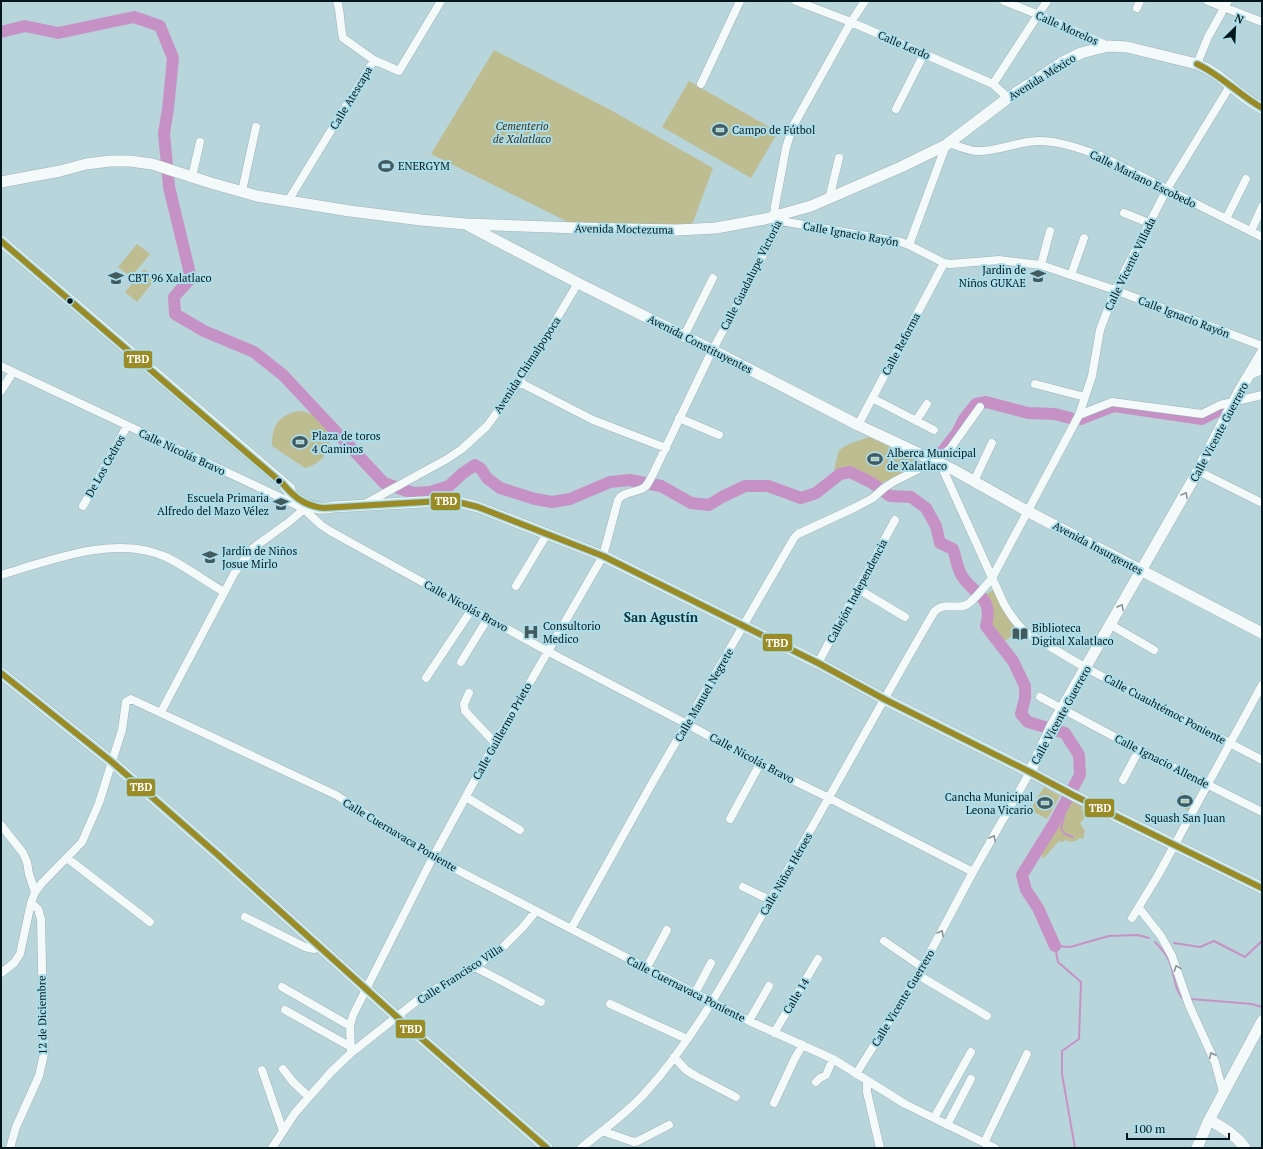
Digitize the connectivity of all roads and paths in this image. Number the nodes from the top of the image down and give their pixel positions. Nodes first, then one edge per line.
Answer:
1 (336, 1) edge
2 (441, 1) edge
3 (740, 1) edge
4 (796, 1) edge
5 (865, 1) edge
6 (1004, 1) edge
7 (1047, 1) edge
8 (1208, 1) edge
9 (1226, 4) edge
10 (1039, 15) junction
11 (851, 22) junction
12 (1262, 22) edge
13 (1108, 46) junction
14 (924, 54) junction
15 (374, 60) junction
16 (1197, 64) junction
17 (702, 84) dead end
18 (993, 84) junction
19 (1230, 86) junction
20 (1008, 98) junction
21 (1262, 108) edge
22 (896, 109) dead end
23 (256, 127) dead end
24 (200, 142) dead end
25 (948, 144) junction
26 (839, 158) dead end
27 (192, 177) junction
28 (1246, 179) dead end
29 (1, 182) edge
30 (1167, 189) junction
31 (242, 191) junction
32 (828, 199) junction
33 (288, 201) junction
34 (1262, 207) edge
35 (1124, 213) dead end
36 (779, 217) junction
37 (1226, 219) junction
38 (1149, 223) junction
39 (466, 224) junction
40 (1050, 231) dead end
41 (1251, 231) junction
42 (1262, 237) edge
43 (1084, 238) dead end
44 (1, 241) edge
45 (909, 245) junction
46 (944, 263) junction
47 (1041, 265) junction
48 (1071, 275) junction
49 (713, 278) dead end
50 (578, 283) junction
51 (1115, 290) junction
52 (684, 336) junction
53 (1262, 346) edge
54 (712, 350) junction
55 (1262, 353) edge
56 (1, 366) edge
57 (1262, 370) edge
58 (13, 372) junction
59 (1248, 376) junction
60 (519, 382) junction
61 (1034, 384) dead end
62 (1, 391) edge
63 (1262, 395) edge
64 (1085, 397) junction
65 (872, 398) junction
66 (1234, 402) junction
67 (927, 404) dead end
68 (980, 407) dead end
69 (1079, 415) junction
70 (679, 418) junction
71 (916, 421) junction
72 (858, 425) junction
73 (127, 426) junction
74 (934, 430) dead end
75 (719, 435) dead end
76 (992, 443) dead end
77 (666, 448) junction
78 (938, 462) junction
79 (1198, 471) junction
80 (974, 481) junction
81 (285, 486) junction
82 (646, 486) joint
83 (1262, 503) edge
84 (83, 506) dead end
85 (361, 506) junction
86 (305, 507) junction
87 (332, 507) junction
88 (1027, 511) junction
89 (895, 520) dead end
90 (547, 534) junction
91 (603, 556) junction
92 (1141, 570) junction
93 (1, 575) edge
94 (992, 578) junction
95 (516, 586) dead end
96 (858, 589) junction
97 (224, 592) junction
98 (974, 598) joint
99 (472, 609) junction
100 (905, 617) dead end
101 (488, 618) junction
102 (1111, 625) junction
103 (743, 626) junction
104 (1262, 633) edge
105 (1154, 650) dead end
106 (547, 651) junction
107 (461, 662) dead end
108 (818, 663) junction
109 (1086, 668) junction
110 (1, 673) edge
111 (426, 678) dead end
112 (1262, 685) edge
113 (469, 693) dead end
114 (1040, 697) dead end
115 (884, 699) junction
116 (1062, 709) junction
117 (161, 712) junction
118 (687, 724) junction
119 (495, 743) junction
120 (1230, 744) junction
121 (1139, 750) junction
122 (1262, 760) edge
123 (112, 762) junction
124 (760, 764) junction
125 (1030, 772) junction
126 (1123, 780) dead end
127 (1206, 785) junction
128 (466, 797) junction
129 (829, 798) junction
130 (1262, 812) edge
131 (730, 819) dead end
132 (1, 825) edge
133 (520, 830) dead end
134 (1175, 844) junction
135 (433, 857) junction
136 (67, 858) junction
137 (974, 872) junction
138 (743, 887) dead end
139 (1262, 888) edge
140 (35, 892) junction
141 (770, 900) junction
142 (31, 903) junction
143 (1139, 908) junction
144 (536, 911) junction
145 (245, 917) dead end
146 (1132, 918) dead end
147 (150, 922) dead end
148 (571, 929) junction
149 (667, 930) dead end
150 (884, 941) dead end
151 (320, 947) junction
152 (818, 959) dead end
153 (711, 963) dead end
154 (475, 967) junction
155 (922, 967) junction
156 (646, 969) junction
157 (1, 973) edge
158 (918, 975) junction
159 (769, 986) dead end
160 (282, 987) dead end
161 (366, 989) junction
162 (695, 993) junction
163 (711, 1001) junction
164 (541, 1002) dead end
165 (610, 1004) dead end
166 (284, 1010) dead end
167 (987, 1016) dead end
168 (397, 1017) junction
169 (749, 1021) junction
170 (1262, 1021) edge
171 (350, 1026) junction
172 (774, 1033) junction
173 (688, 1039) junction
174 (803, 1045) junction
175 (351, 1050) junction
176 (971, 1052) dead end
177 (1027, 1054) dead end
178 (674, 1057) junction
179 (832, 1060) junction
180 (283, 1069) dead end
181 (262, 1070) dead end
182 (856, 1074) junction
183 (971, 1079) dead end
184 (867, 1081) junction
185 (816, 1082) dead end
186 (1223, 1092) junction
187 (308, 1097) junction
188 (736, 1097) dead end
189 (774, 1103) dead end
190 (934, 1118) junction
191 (1209, 1120) junction
192 (669, 1125) dead end
193 (947, 1125) junction
194 (283, 1131) junction
195 (602, 1131) junction
196 (984, 1143) junction
197 (10, 1148) edge
198 (272, 1148) edge
199 (547, 1148) edge
200 (581, 1148) edge
201 (880, 1148) edge
202 (995, 1148) edge
203 (1197, 1148) edge
204 (1245, 1148) edge

1 - 15 street, Calle Atescapa
2 - 15 street
3 - 17 street
4 - 11 street, Calle Lerdo
5 - 11 street, Calle Guadalupe Victoria
6 - 10 street, Calle Morelos
7 - 10 street
8 - 9 street
9 - 12 street
9 - 16 street
10 - 13 street, Calle Morelos
10 - 18 street
11 - 14 street, Calle Lerdo
11 - 36 street, Calle Guadalupe Victoria
13 - 16 main road, Avenida México
13 - 20 main road, Avenida México
14 - 18 street, Calle Lerdo
14 - 22 street
15 - 33 street, Calle Atescapa
16 - 19 main road
18 - 20 street, Calle Lerdo
19 - 21 main road
19 - 30 street, Calle Vicente Villada
20 - 25 main road, Avenida México
23 - 31 street
24 - 27 street
25 - 30 street, Calle Mariano Escobedo
25 - 32 main road, Avenida Moctezuma
25 - 45 street
26 - 32 street
27 - 29 main road, Avenida Moctezuma
27 - 31 main road, Avenida Moctezuma
28 - 37 street
30 - 37 street, Calle Mariano Escobedo
30 - 38 street, Calle Vicente Villada
31 - 33 main road, Avenida Moctezuma
32 - 36 main road, Avenida Moctezuma
33 - 39 main road, Avenida Moctezuma
34 - 41 street
35 - 38 street
36 - 39 main road, Avenida Moctezuma
36 - 45 street, Calle Ignacio Rayón
36 - 54 street, Calle Guadalupe Victoria
37 - 41 street, Calle Mariano Escobedo
38 - 51 street, Calle Vicente Villada
39 - 50 main road, Avenida Constituyentes
40 - 47 street
41 - 42 street, Calle Mariano Escobedo
43 - 48 street
44 - 81 main road
45 - 46 street, Calle Ignacio Rayón
46 - 47 street, Calle Ignacio Rayón
46 - 65 street, Calle Reforma
47 - 48 street, Calle Ignacio Rayón
48 - 51 street, Calle Ignacio Rayón
49 - 52 street
50 - 52 main road, Avenida Constituyentes
50 - 60 street, Avenida Chimalpopoca
51 - 53 street, Calle Ignacio Rayón
51 - 64 street, Calle Vicente Villada
52 - 54 main road, Avenida Constituyentes
54 - 70 street, Calle Guadalupe Victoria
54 - 72 main road, Avenida Constituyentes
55 - 59 main road, Calle Vicente Guerrero
56 - 58 street, Calle Nicolás Bravo
57 - 59 street
58 - 62 street
58 - 73 street, Calle Nicolás Bravo
59 - 66 main road, Calle Vicente Guerrero
60 - 77 street
60 - 85 street, Avenida Chimalpopoca
61 - 64 street
63 - 66 street
64 - 69 street, Calle Vicente Villada
65 - 71 street
65 - 72 street, Calle Reforma
66 - 69 street
66 - 79 main road, Calle Vicente Guerrero
67 - 71 street
68 - 78 street
69 - 88 street, Calle Vicente Villada
70 - 75 street
70 - 77 street, Calle Guadalupe Victoria
71 - 74 street
72 - 78 main road, Avenida Constituyentes
73 - 84 street, De Los Cedros
73 - 86 street, Calle Nicolás Bravo
76 - 80 street
77 - 82 street, Calle Guadalupe Victoria
78 - 80 main road, Avenida Insurgentes
78 - 94 street, Calle Cuauhtémoc Poniente
78 - 103 street, Calle Manuel Negrete
79 - 83 street
92 -> 79 main road, Calle Vicente Guerrero
80 - 88 main road, Avenida Insurgentes
81 - 86 main road
81 - 87 main road
82 - 91 street, Calle Guillermo Prieto
85 - 87 main road
85 - 90 main road
86 - 87 main road
86 - 97 street
86 - 99 street, Calle Nicolás Bravo
88 - 92 main road, Avenida Insurgentes
88 - 94 street, Calle Vicente Villada
89 - 96 street, Callejón Independencia
90 - 91 main road
90 - 95 street
91 - 103 main road
91 - 106 street, Calle Guillermo Prieto
102 -> 92 main road, Calle Vicente Guerrero
92 - 104 main road, Avenida Insurgentes
93 - 97 street
94 - 98 street, Calle Vicente Villada
94 - 109 street, Calle Cuauhtémoc Poniente
96 - 100 street
96 - 108 street, Callejón Independencia
97 - 117 street
98 - 115 street, Calle Niños Héroes
99 - 101 street, Calle Nicolás Bravo
99 - 111 street
101 - 106 street, Calle Nicolás Bravo
101 - 107 street
102 - 105 street
102 - 109 main road, Calle Vicente Guerrero
103 - 108 main road
103 - 118 street, Calle Manuel Negrete
106 - 118 street, Calle Nicolás Bravo
106 - 119 street, Calle Guillermo Prieto
108 - 115 main road
109 - 116 main road, Calle Vicente Guerrero
109 - 120 street, Calle Cuauhtémoc Poniente
110 - 123 main road
112 - 120 street
113 - 119 street
114 - 116 street, Calle Ignacio Allende
115 - 125 main road
115 - 129 street, Calle Niños Héroes
116 - 121 street, Calle Ignacio Allende
116 - 125 main road, Calle Vicente Guerrero
117 - 123 street, Calle Cuernavaca Poniente
117 - 135 street, Calle Cuernavaca Poniente
118 - 124 street, Calle Nicolás Bravo
118 - 148 street, Calle Manuel Negrete
119 - 128 street, Calle Guillermo Prieto
120 - 122 street, Calle Cuauhtémoc Poniente
120 - 127 street
121 - 126 street
121 - 127 street, Calle Ignacio Allende
123 - 136 street
123 - 151 main road
124 - 129 street, Calle Nicolás Bravo
124 - 131 street
125 - 134 main road
137 -> 125 street, Calle Vicente Guerrero
127 - 130 street, Calle Ignacio Allende
127 - 134 street
128 - 133 street
128 - 135 street, Calle Guillermo Prieto
129 - 137 street, Calle Nicolás Bravo
129 - 141 street, Calle Niños Héroes
132 - 140 street
134 - 139 main road
134 - 143 street
135 - 144 street, Calle Cuernavaca Poniente
135 - 161 street, Calle Guillermo Prieto
136 - 140 street
136 - 147 street
155 -> 137 street, Calle Vicente Guerrero
138 - 141 street
140 - 142 street
141 - 163 street, Calle Niños Héroes
142 - 157 street
142 - 197 street, 12 de Diciembre
143 - 146 street
186 -> 143 street
144 - 148 street, Calle Cuernavaca Poniente
144 - 154 street, Calle Francisco Villa
145 - 151 street
148 - 156 street, Calle Cuernavaca Poniente
149 - 156 street
150 - 155 street
151 - 161 main road
152 - 172 street, Calle 14
153 - 162 street
154 - 164 street
154 - 168 street, Calle Francisco Villa
155 - 158 street, Calle Vicente Guerrero
156 - 162 street, Calle Cuernavaca Poniente
158 - 167 street
158 - 182 street, Calle Vicente Guerrero
159 - 169 street
160 - 171 street
161 - 168 main road
161 - 171 street, Calle Guillermo Prieto
162 - 163 street, Calle Cuernavaca Poniente
163 - 169 street, Calle Cuernavaca Poniente
163 - 173 street, Calle Niños Héroes
165 - 173 street
166 - 175 street
168 - 175 street
168 - 199 main road
169 - 172 street, Calle Cuernavaca Poniente
170 - 186 main road
171 - 175 street
172 - 174 street, Calle Cuernavaca Poniente
173 - 178 street, Calle Niños Héroes
174 - 179 street, Calle Cuernavaca Poniente
174 - 189 street
175 - 187 street
176 - 190 street
177 - 196 street
178 - 188 street
178 - 195 street, Calle Niños Héroes
179 - 182 street, Calle Cuernavaca Poniente
179 - 185 street
180 - 187 street
181 - 194 street
182 - 184 street, Calle Cuernavaca Poniente
183 - 193 street
184 - 190 street, Calle Cuernavaca Poniente
184 - 201 street
186 - 191 main road
187 - 194 street
190 - 193 street, Calle Cuernavaca Poniente
191 - 203 main road
191 - 204 main road
192 - 195 street
193 - 196 street, Calle Cuernavaca Poniente
194 - 198 street
195 - 200 street, Calle Niños Héroes
196 - 202 street, Calle Cuernavaca Poniente

